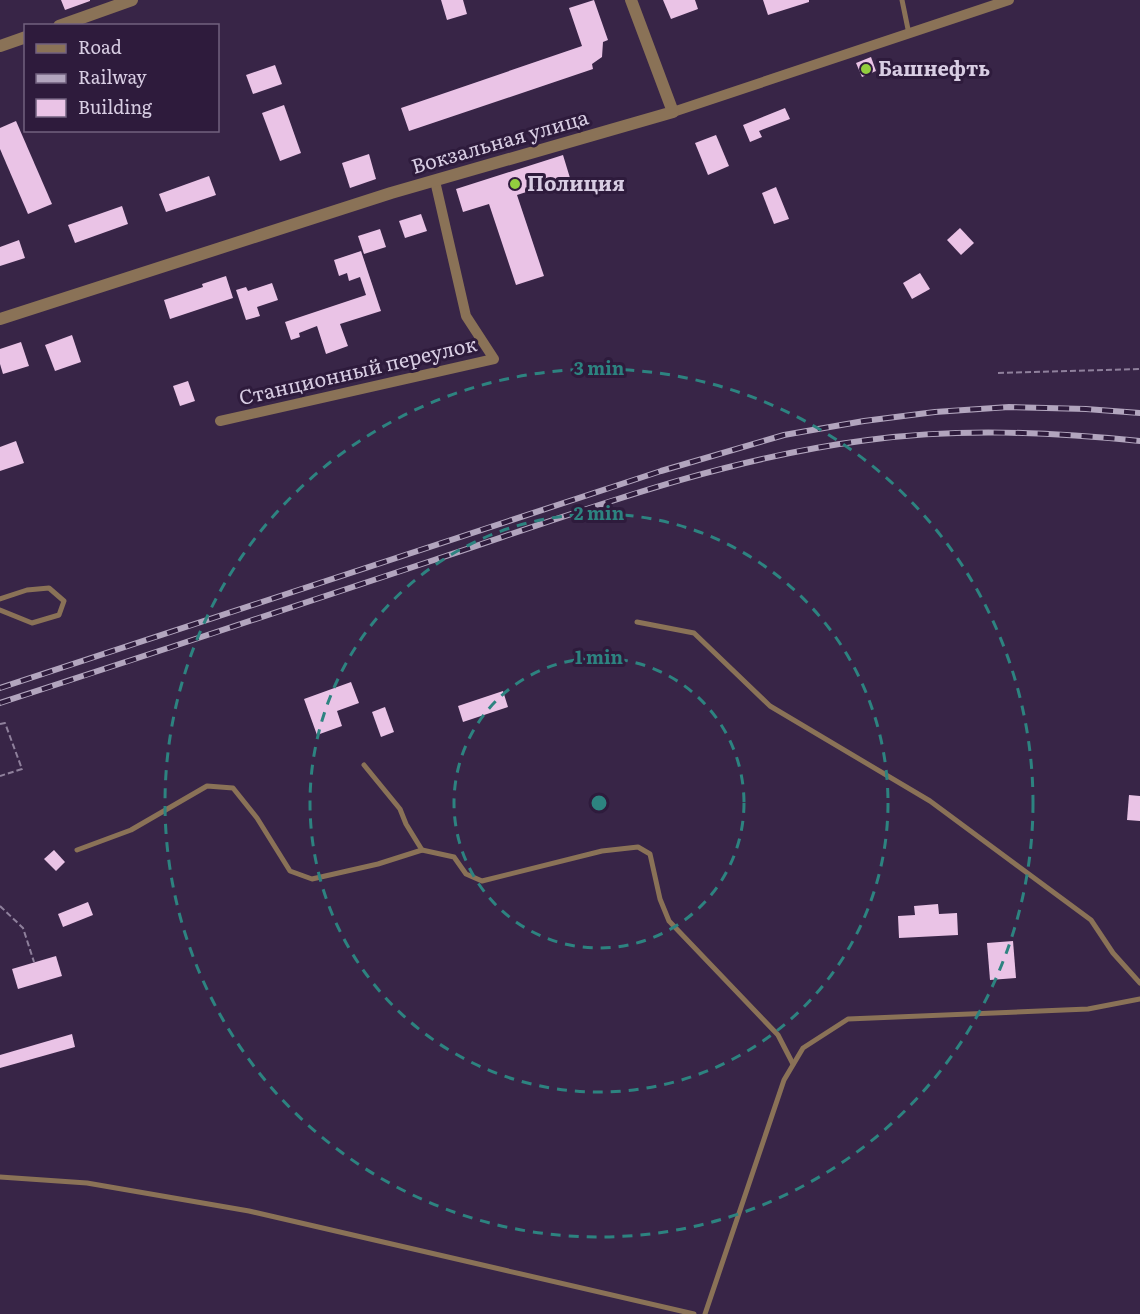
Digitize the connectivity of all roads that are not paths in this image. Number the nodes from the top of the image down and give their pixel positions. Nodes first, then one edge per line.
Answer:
1 (132, 0) edge
2 (631, 0) edge
3 (902, 0) edge
4 (1009, 0) edge
5 (65, 24) edge
6 (909, 34) junction
7 (24, 38) edge
8 (0, 46) edge
9 (673, 112) junction
10 (435, 181) junction
11 (0, 320) edge
12 (220, 421) dead end
13 (0, 599) edge
14 (0, 610) edge
15 (637, 622) dead end
16 (364, 765) dead end
17 (77, 850) dead end
18 (422, 850) junction
19 (1140, 983) edge
20 (1140, 999) edge
21 (793, 1064) junction
22 (0, 1177) edge
23 (694, 1314) edge
24 (705, 1314) edge

1 - 5 street
2 - 9 street
3 - 6 lane
4 - 6 street, Вокзальная улица
6 - 9 street, Вокзальная улица
7 - 8 street
9 - 10 street, Вокзальная улица
10 - 11 street, Вокзальная улица
10 - 12 street, Станционный переулок
13 - 14 lane
15 - 19 lane
16 - 18 lane
17 - 18 lane
18 - 21 lane
20 - 21 lane
21 - 24 lane
22 - 23 lane

